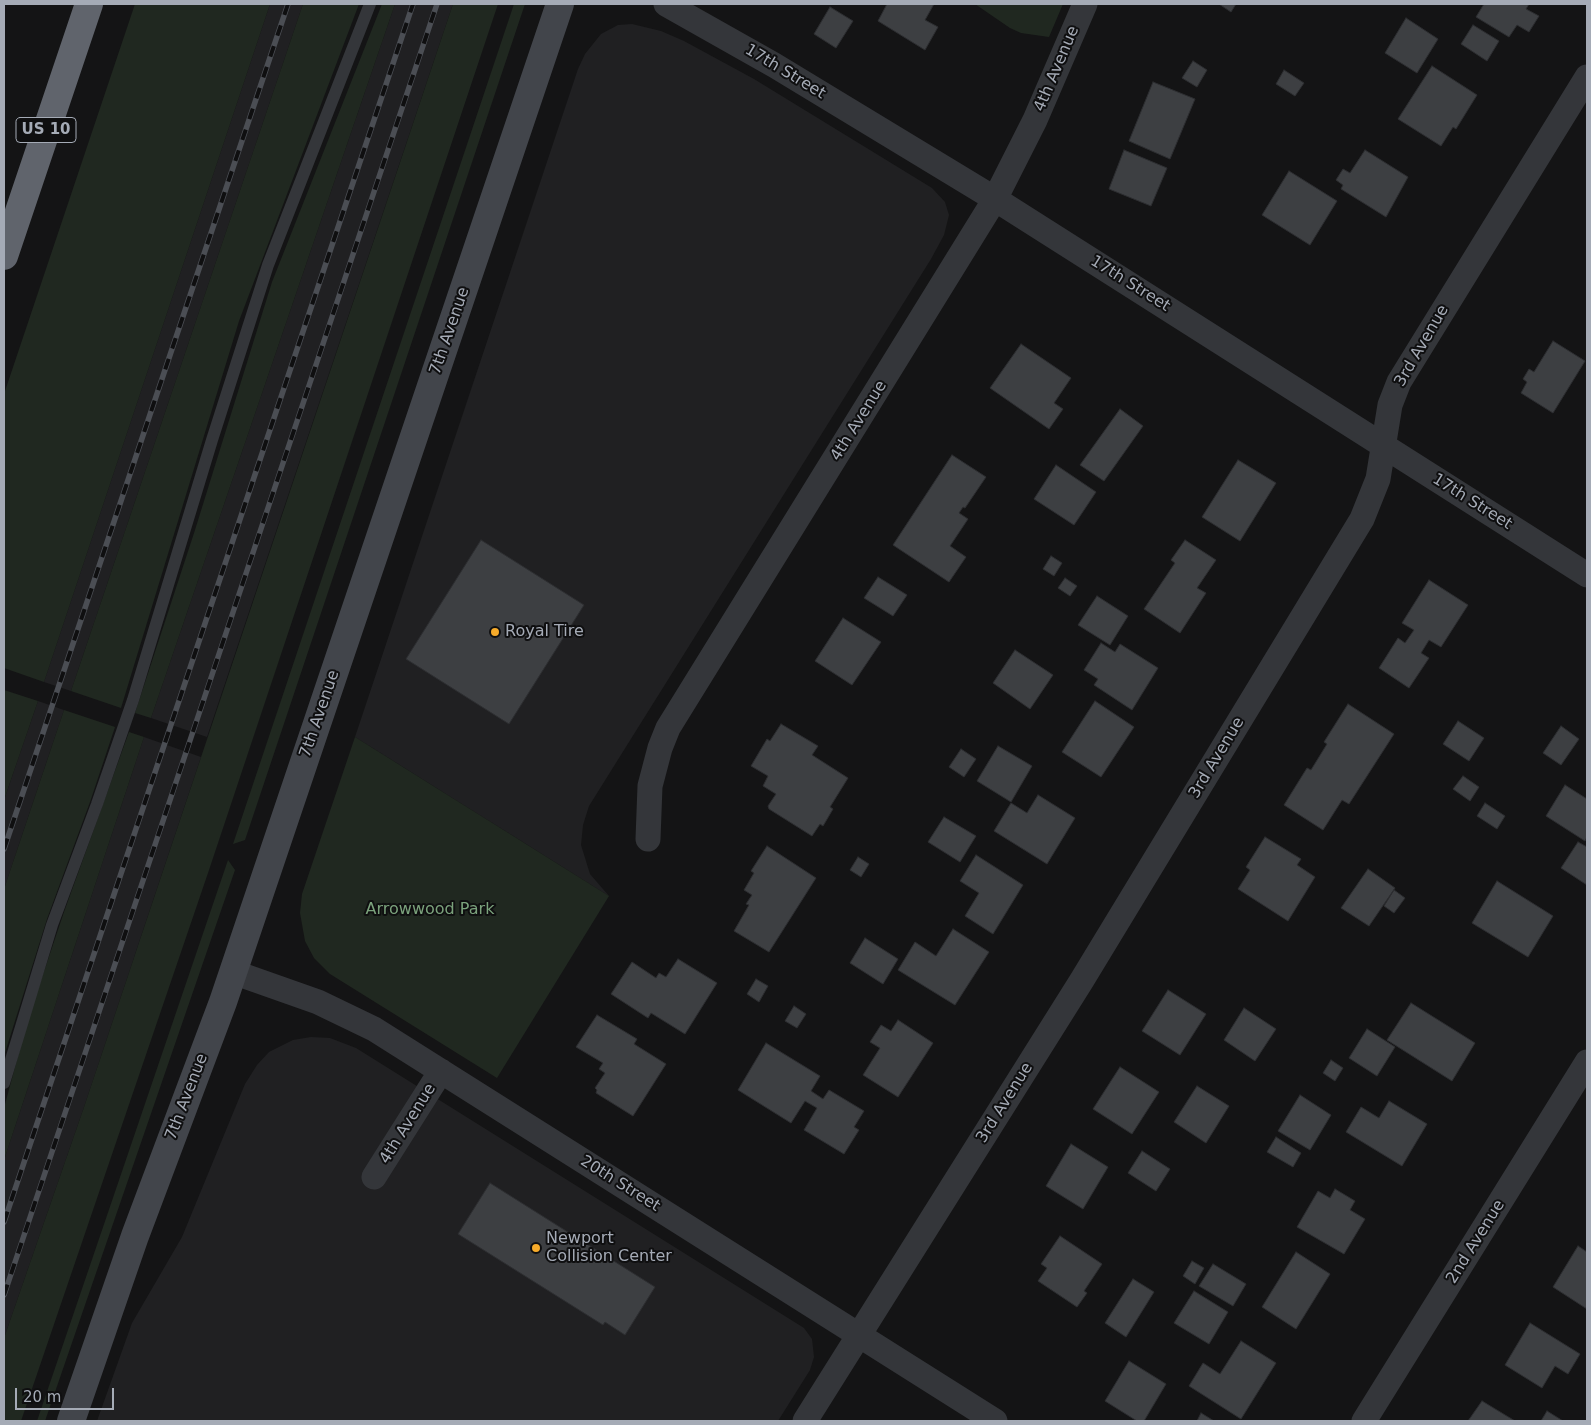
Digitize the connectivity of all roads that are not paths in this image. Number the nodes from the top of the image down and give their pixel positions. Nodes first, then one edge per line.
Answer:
1 (89, 4) edge
2 (370, 4) edge
3 (560, 4) edge
4 (666, 4) edge
5 (1085, 4) edge
6 (1587, 77) edge
7 (995, 199) junction
8 (4, 256) edge
9 (1384, 446) junction
10 (1587, 575) edge
11 (648, 839) dead end
12 (233, 972) junction
13 (1587, 1062) edge
14 (441, 1071) junction
15 (4, 1083) edge
16 (374, 1177) dead end
17 (858, 1336) junction
18 (71, 1421) edge
19 (805, 1421) edge
20 (994, 1421) edge
21 (1364, 1421) edge

1 - 8 highway, US 10
2 - 15 lane
3 - 12 street, 7th Avenue
4 - 7 street, 17th Street
5 - 7 street, 4th Avenue
6 - 9 street, 3rd Avenue
7 - 9 street, 17th Street
7 - 11 street, 4th Avenue
9 - 10 street, 17th Street
9 - 17 street, 3rd Avenue
12 - 14 street, 20th Street
12 - 18 street, 7th Avenue
13 - 21 street, 2nd Avenue
14 - 16 street, 4th Avenue
14 - 17 street, 20th Street
17 - 19 street, 3rd Avenue
17 - 20 street, 20th Street

